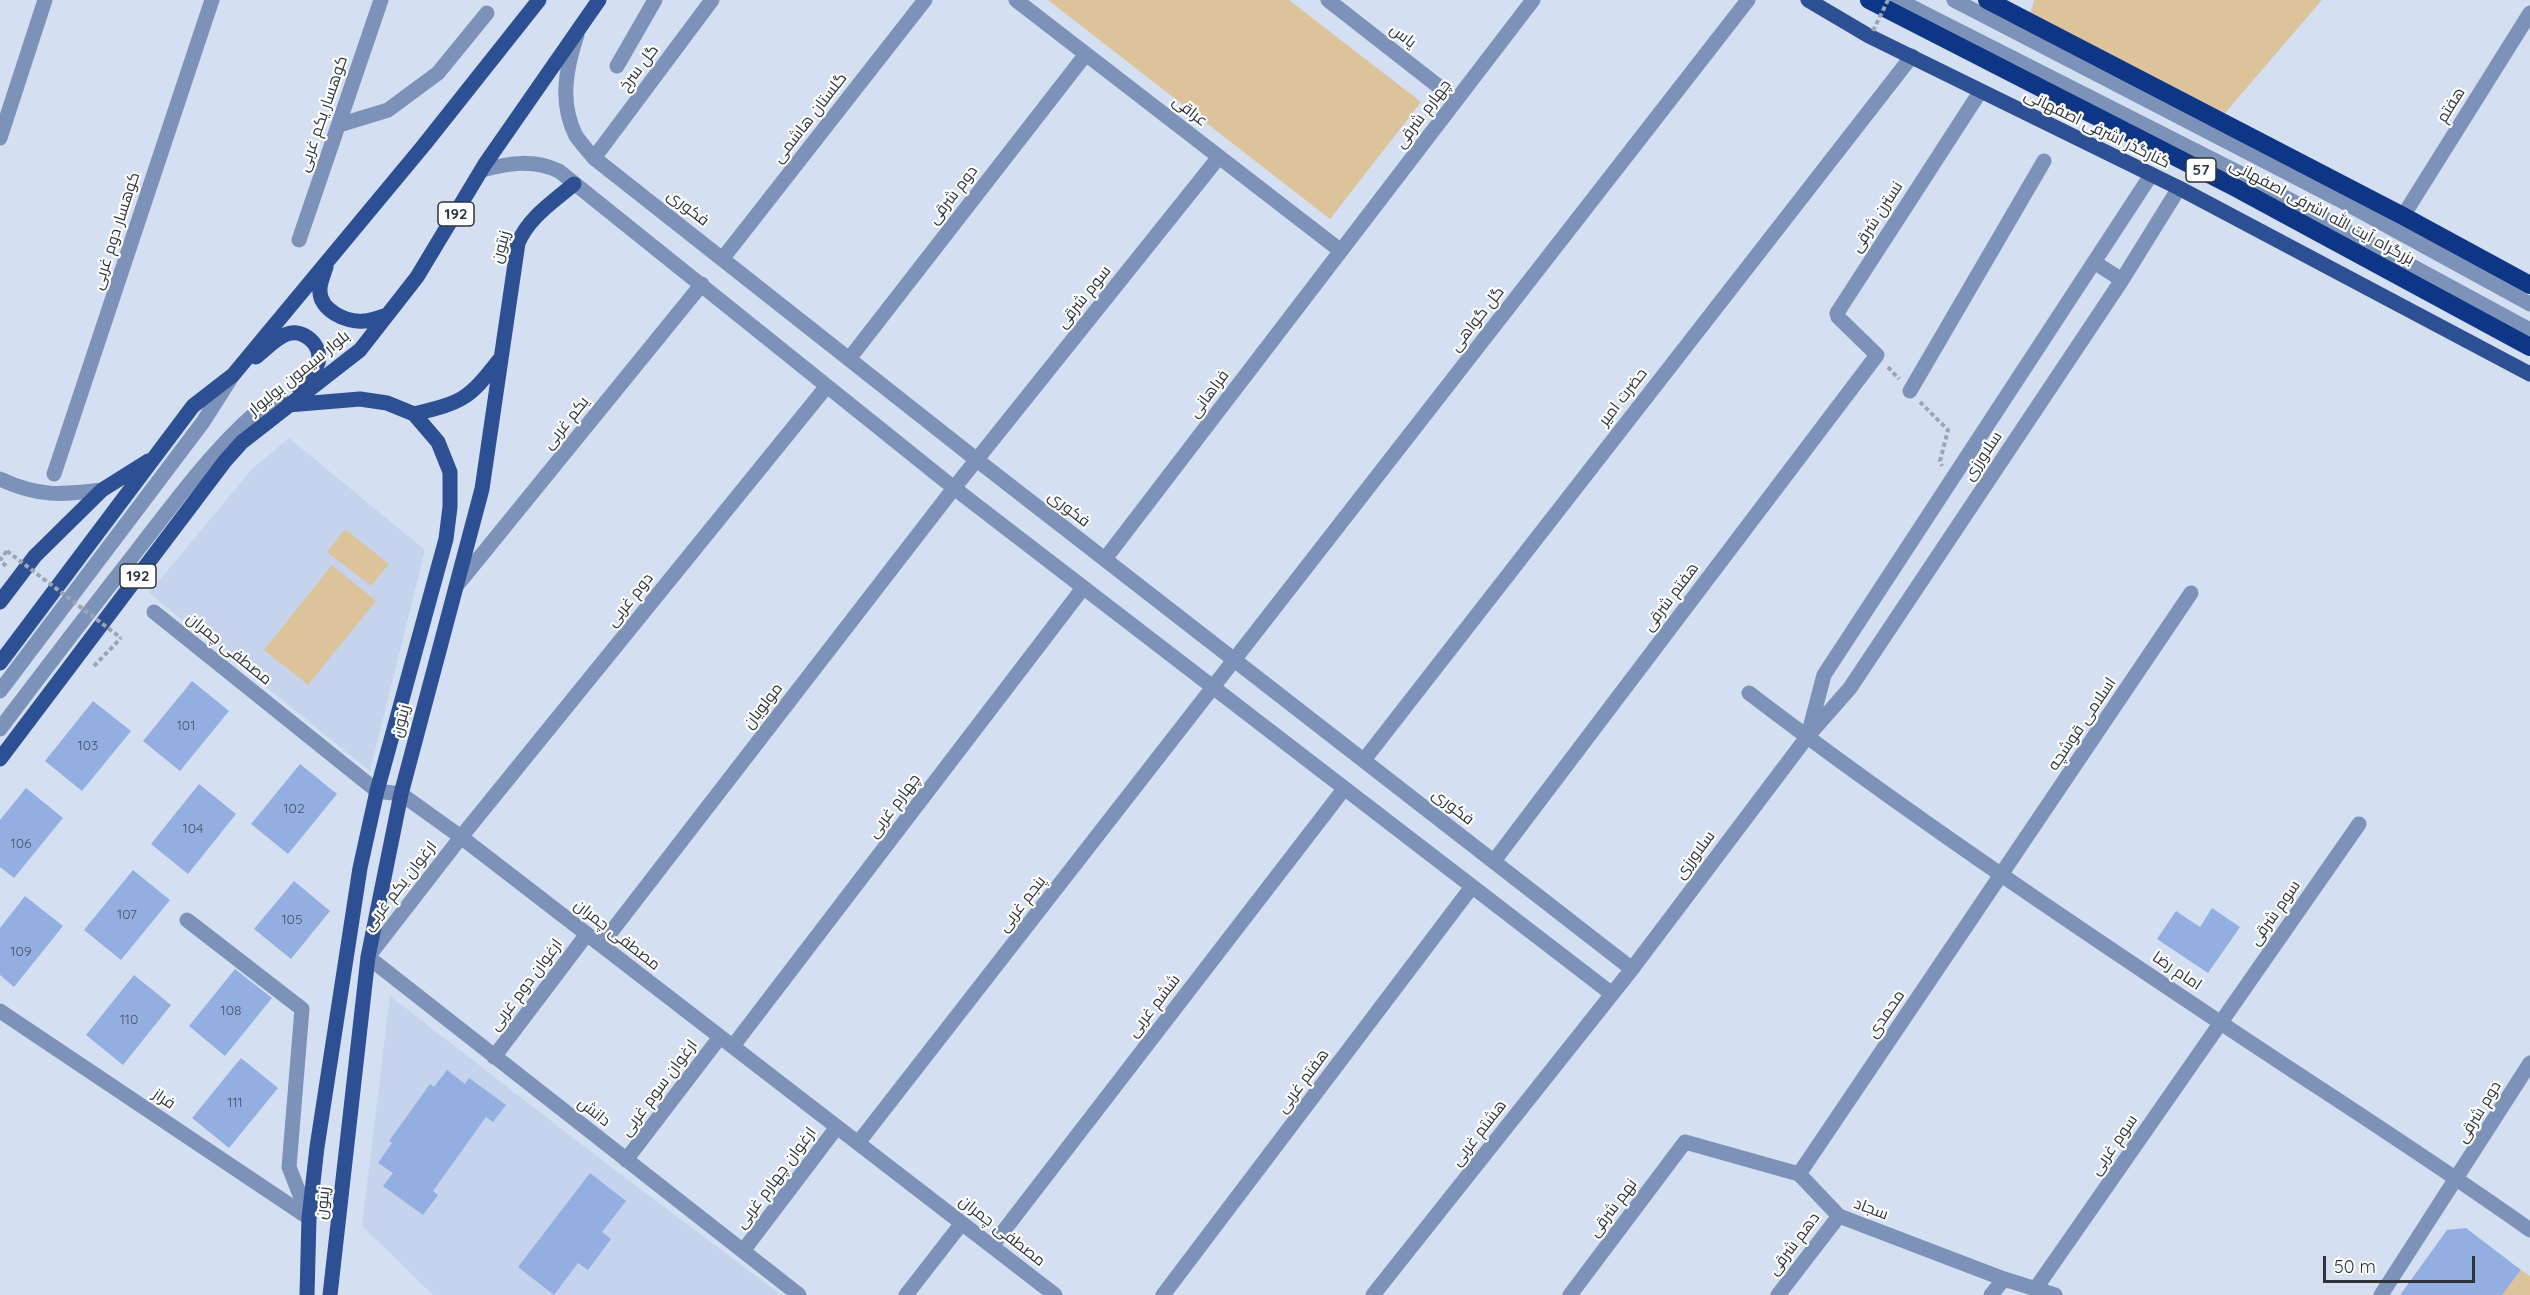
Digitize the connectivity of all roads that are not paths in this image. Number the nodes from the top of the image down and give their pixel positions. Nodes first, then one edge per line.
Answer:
1 (45, 0) edge
2 (212, 0) edge
3 (381, 0) edge
4 (539, 0) edge
5 (599, 0) edge
6 (655, 0) edge
7 (712, 0) edge
8 (926, 0) edge
9 (1016, 0) edge
10 (1328, 0) edge
11 (1533, 0) edge
12 (1748, 0) edge
13 (1808, 0) edge
14 (1869, 0) edge
15 (1898, 0) edge
16 (1954, 0) edge
17 (1987, 0) edge
18 (487, 12) dead end
19 (2530, 13) edge
20 (578, 32) junction
21 (1086, 54) junction
22 (1912, 56) junction
23 (617, 66) dead end
24 (1980, 92) junction
25 (1456, 100) junction
26 (339, 125) junction
27 (0, 138) edge
28 (1219, 157) junction
29 (594, 158) junction
30 (2044, 160) dead end
31 (482, 170) junction
32 (2151, 175) junction
33 (574, 184) junction
34 (2179, 188) junction
35 (2403, 216) junction
36 (299, 240) dead end
37 (1341, 250) junction
38 (329, 258) junction
39 (723, 258) junction
40 (2094, 262) junction
41 (2122, 280) junction
42 (702, 284) junction
43 (2530, 285) edge
44 (2530, 304) edge
45 (387, 315) junction
46 (2530, 330) edge
47 (2530, 347) edge
48 (1877, 355) joint
49 (499, 359) junction
50 (849, 359) junction
51 (2530, 374) edge
52 (233, 375) junction
53 (827, 386) junction
54 (1910, 391) road end
55 (288, 405) junction
56 (414, 414) junction
57 (156, 456) junction
58 (977, 460) junction
59 (54, 474) dead end
60 (0, 479) edge
61 (954, 488) junction
62 (102, 490) junction
63 (1105, 559) junction
64 (458, 585) junction
65 (1083, 588) junction
66 (2191, 593) dead end
67 (0, 602) edge
68 (154, 612) dead end
69 (1235, 660) junction
70 (0, 663) edge
71 (1215, 687) junction
72 (0, 691) edge
73 (1749, 693) dead end
74 (0, 729) edge
75 (1807, 737) junction
76 (0, 759) edge
77 (1364, 760) junction
78 (1344, 789) junction
79 (377, 791) junction
80 (400, 794) junction
81 (2359, 824) dead end
82 (461, 837) junction
83 (1494, 861) junction
84 (2002, 874) junction
85 (1471, 888) junction
86 (187, 920) dead end
87 (587, 934) junction
88 (601, 945) junction
89 (368, 957) junction
90 (1632, 969) junction
91 (1612, 994) junction
92 (0, 1011) edge
93 (2221, 1023) junction
94 (727, 1042) junction
95 (494, 1057) junction
96 (2530, 1063) edge
97 (837, 1127) junction
98 (858, 1143) junction
99 (626, 1160) junction
100 (1799, 1174) junction
101 (2458, 1179) junction
102 (1839, 1216) junction
103 (309, 1218) junction
104 (962, 1223) junction
105 (2530, 1230) edge
106 (992, 1246) junction
107 (743, 1251) junction
108 (2004, 1279) junction
109 (2036, 1288) junction
110 (307, 1295) edge
111 (330, 1295) edge
112 (799, 1295) edge
113 (906, 1295) edge
114 (1055, 1295) edge
115 (1163, 1295) edge
116 (1373, 1295) edge
117 (1570, 1295) edge
118 (1778, 1295) edge
119 (1991, 1295) edge
120 (2055, 1295) edge
121 (2381, 1295) edge

1 - 27 street
2 - 59 street, کوهسار دوم غربی
3 - 26 street, کوهسار یکم غربی
4 - 38 main road
5 - 20 main road, بلوار سیمون بولیوار / 192
6 - 23 street
7 - 29 street, گل سرخ
8 - 39 street, گلستان هاشمی
9 - 21 street, عراقی
10 - 25 street, یاس
11 - 25 street, چهارم شرقی
12 - 69 street, گل گواهی
13 - 22 main road, کنارگذر اشرفی اصفهانی
14 - 47 highway, بزرگراه آیت الله اشرفی اصفهانی / 57
15 - 46 street
16 - 44 street
17 - 35 highway, بزرگراه آیت الله اشرفی اصفهانی
18 - 26 street
19 - 35 street, هفتم
20 - 29 street, فکوری
20 - 31 main road, بلوار سیمون بولیوار / 192
21 - 28 street, عراقی
21 - 50 street, دوم شرقی
22 - 24 main road, کنارگذر اشرفی اصفهانی
22 - 77 street, حضرت امیر
24 - 32 main road, کنارگذر اشرفی اصفهانی
24 - 48 street, نسترن شرقی
25 - 37 street, چهارم شرقی
26 - 36 street, کوهسار یکم غربی
28 - 37 street, عراقی
28 - 58 street, سوم شرقی
29 - 39 street, فکوری
30 - 54 street
31 - 33 street
31 - 45 main road, بلوار سیمون بولیوار / 192
32 - 34 main road, کنارگذر اشرفی اصفهانی
32 - 40 street, سلاورزی
33 - 42 street
33 - 49 main road, زیتون
34 - 41 street, سلاورزی
34 - 51 main road, کنارگذر اشرفی اصفهانی
35 - 43 highway, بزرگراه آیت الله اشرفی اصفهانی
37 - 63 street, فراهانی
38 - 45 main road
38 - 52 main road
39 - 50 street, فکوری
40 - 41 street
40 - 75 street, سلاورزی
41 - 75 street, سلاورزی
42 - 53 street
42 - 64 street, یکم غربی
45 - 55 main road, بلوار سیمون بولیوار / 192
48 - 83 street, هفتم شرقی
49 - 56 main road
49 - 64 main road, زیتون
50 - 58 street, فکوری
52 - 55 main road
52 - 57 main road
52 - 72 street
53 - 61 street
53 - 82 street, دوم غربی
55 - 56 main road, زیتون
55 - 74 street
55 - 76 main road, بلوار سیمون بولیوار / 192
56 - 79 main road, زیتون
57 - 62 main road
57 - 70 main road
58 - 61 street, سوم شرقی
58 - 63 street, فکوری
60 - 62 street
61 - 65 street
61 - 88 street, مولویان
62 - 67 main road
63 - 69 street, فکوری
64 - 80 main road, زیتون
65 - 71 street
65 - 94 street, چهارم غربی
66 - 84 street, اسلامی قوشچه
68 - 79 street, مصطفی چمران
69 - 71 street, گل گواهی
69 - 77 street, فکوری
71 - 78 street
71 - 98 street, پنجم غربی
73 - 75 street, امام رضا
75 - 84 street, امام رضا
75 - 90 street, سلاورزی
77 - 83 street, فکوری
78 - 85 street
78 - 106 street, ششم غربی
79 - 80 street, مصطفی چمران
79 - 103 main road, زیتون
80 - 82 street, مصطفی چمران
80 - 89 main road, زیتون
81 - 93 street, سوم شرقی
82 - 87 street, مصطفی چمران
82 - 89 street, ارغوان یکم غربی
83 - 90 street, فکوری
84 - 93 street, امام رضا
84 - 100 street, محمدی
85 - 91 street
85 - 115 street, هفتم غربی
86 - 103 street
87 - 88 street, مصطفی چمران
87 - 95 street, ارغوان دوم غربی
88 - 94 street, مصطفی چمران
89 - 95 street, دانش
89 - 111 main road, زیتون
90 - 91 street, سلاورزی
91 - 116 street, هشتم غربی
92 - 103 street, فراز
93 - 101 street, امام رضا
93 - 109 street, سوم غربی
94 - 97 street, مصطفی چمران
94 - 99 street, ارغوان سوم غربی
95 - 99 street, دانش
96 - 101 street, دوم شرقی
97 - 98 street, مصطفی چمران
97 - 107 street, ارغوان چهارم غربی
98 - 104 street, مصطفی چمران
99 - 107 street, دانش
100 - 102 street, سجاد
100 - 117 street, نهم شرقی
101 - 105 street, امام رضا
101 - 121 street
102 - 108 street, سجاد
102 - 118 street, دهم شرقی
103 - 110 main road, زیتون
104 - 106 street, مصطفی چمران
104 - 113 street
106 - 114 street, مصطفی چمران
107 - 112 street, دانش
108 - 109 street, سجاد
108 - 119 street
109 - 120 street, سجاد

